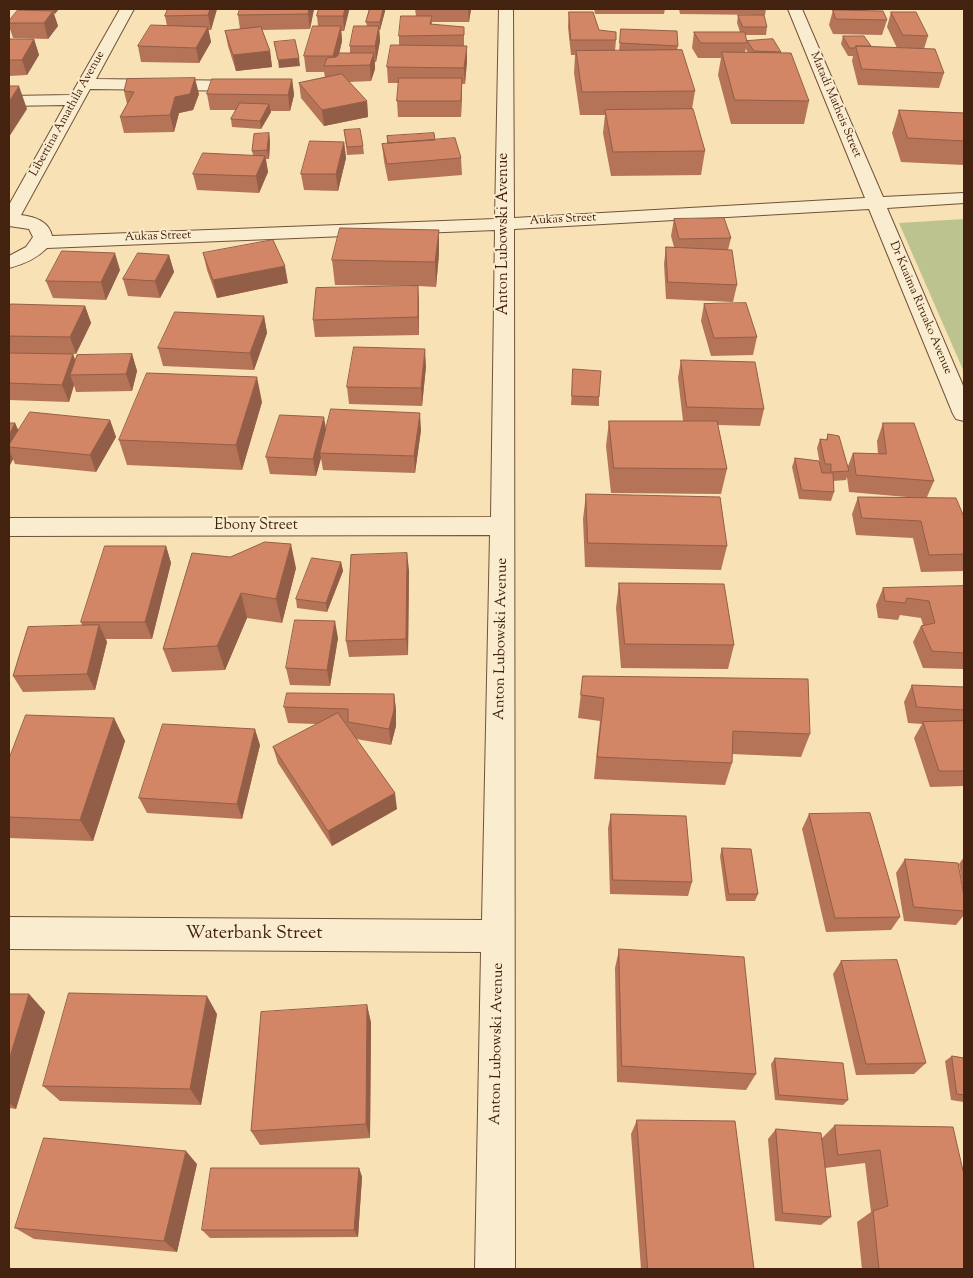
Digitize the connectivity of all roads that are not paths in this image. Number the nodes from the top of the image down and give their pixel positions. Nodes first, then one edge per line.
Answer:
1 (127, 9) edge
2 (506, 9) edge
3 (795, 9) edge
4 (85, 84) junction
5 (263, 86) edge
6 (76, 100) junction
7 (9, 101) edge
8 (964, 198) edge
9 (876, 202) junction
10 (10, 219) edge
11 (504, 224) junction
12 (41, 242) junction
13 (9, 262) edge
14 (964, 414) edge
15 (503, 526) junction
16 (9, 527) edge
17 (9, 933) edge
18 (499, 936) junction
19 (495, 1269) edge

1 - 4 street, Libertina Amathila Avenue
2 - 11 street, Anton Lubowski Avenue
3 - 9 street, Matadi Matheis Street
4 - 5 street
4 - 6 street, Libertina Amathila Avenue
6 - 7 street
6 - 10 street, Libertina Amathila Avenue
8 - 9 street, Aukas Street
9 - 11 street, Aukas Street
9 - 14 street, Dr Kuaima Riruako Avenue
10 - 12 street
11 - 12 street, Aukas Street
11 - 15 street, Anton Lubowski Avenue
12 - 13 street
15 - 16 street, Ebony Street
15 - 18 street, Anton Lubowski Avenue
17 - 18 street, Waterbank Street
18 - 19 street, Anton Lubowski Avenue

